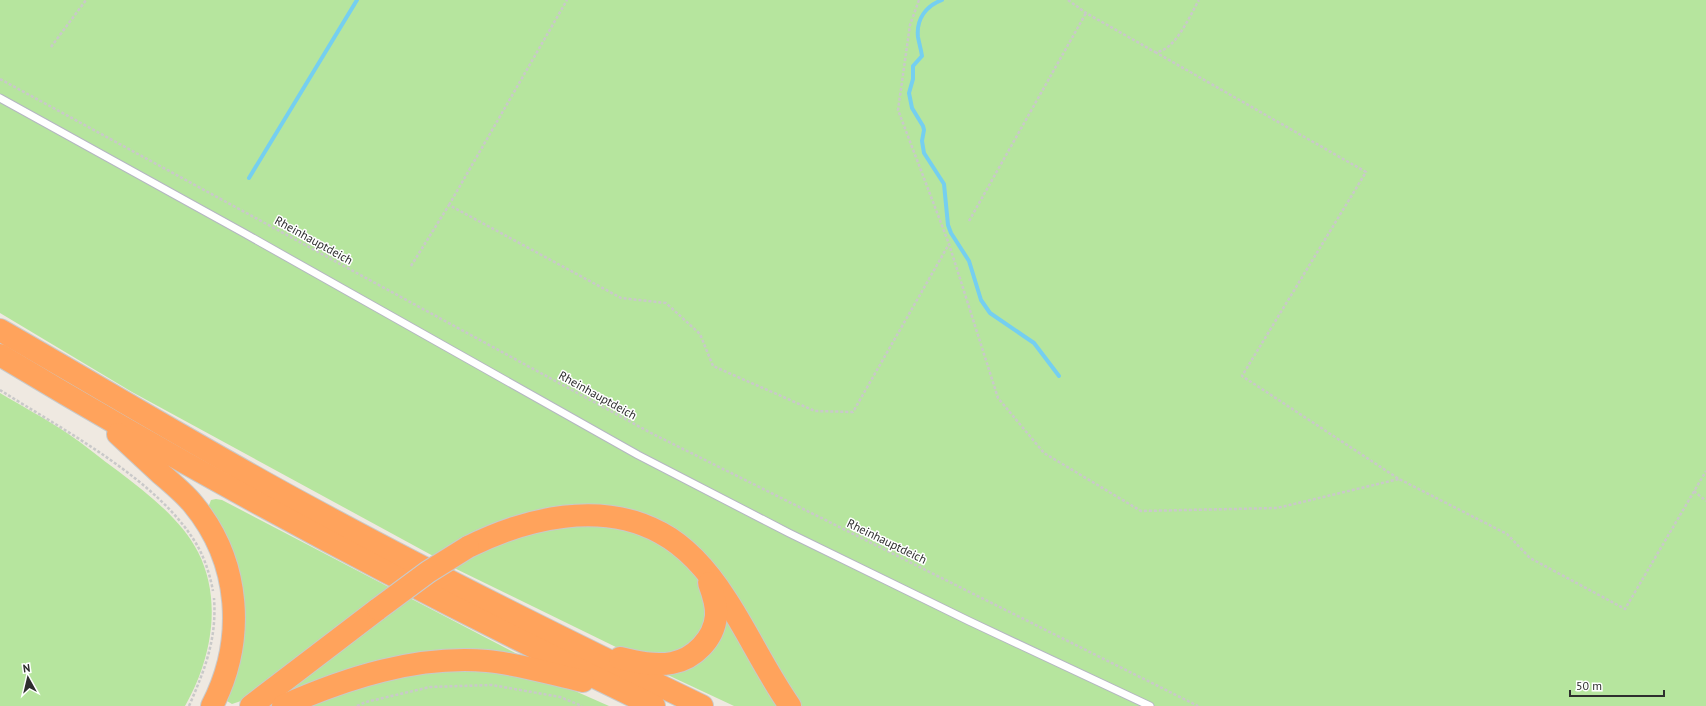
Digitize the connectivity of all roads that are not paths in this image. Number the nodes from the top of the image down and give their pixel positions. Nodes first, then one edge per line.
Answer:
1 (0, 98) edge
2 (0, 330) edge
3 (0, 355) edge
4 (90, 410) junction
5 (705, 573) junction
6 (584, 649) junction
7 (620, 690) junction
8 (212, 706) edge
9 (251, 706) edge
10 (283, 706) edge
11 (654, 706) edge
12 (702, 706) edge
13 (790, 706) edge
14 (1150, 706) edge

1 - 14 lane
2 - 6 highway
3 - 4 highway
4 - 7 highway
4 - 8 highway
5 - 6 highway
5 - 9 highway, bridge
5 - 13 highway
6 - 12 highway
7 - 10 highway
7 - 11 highway

